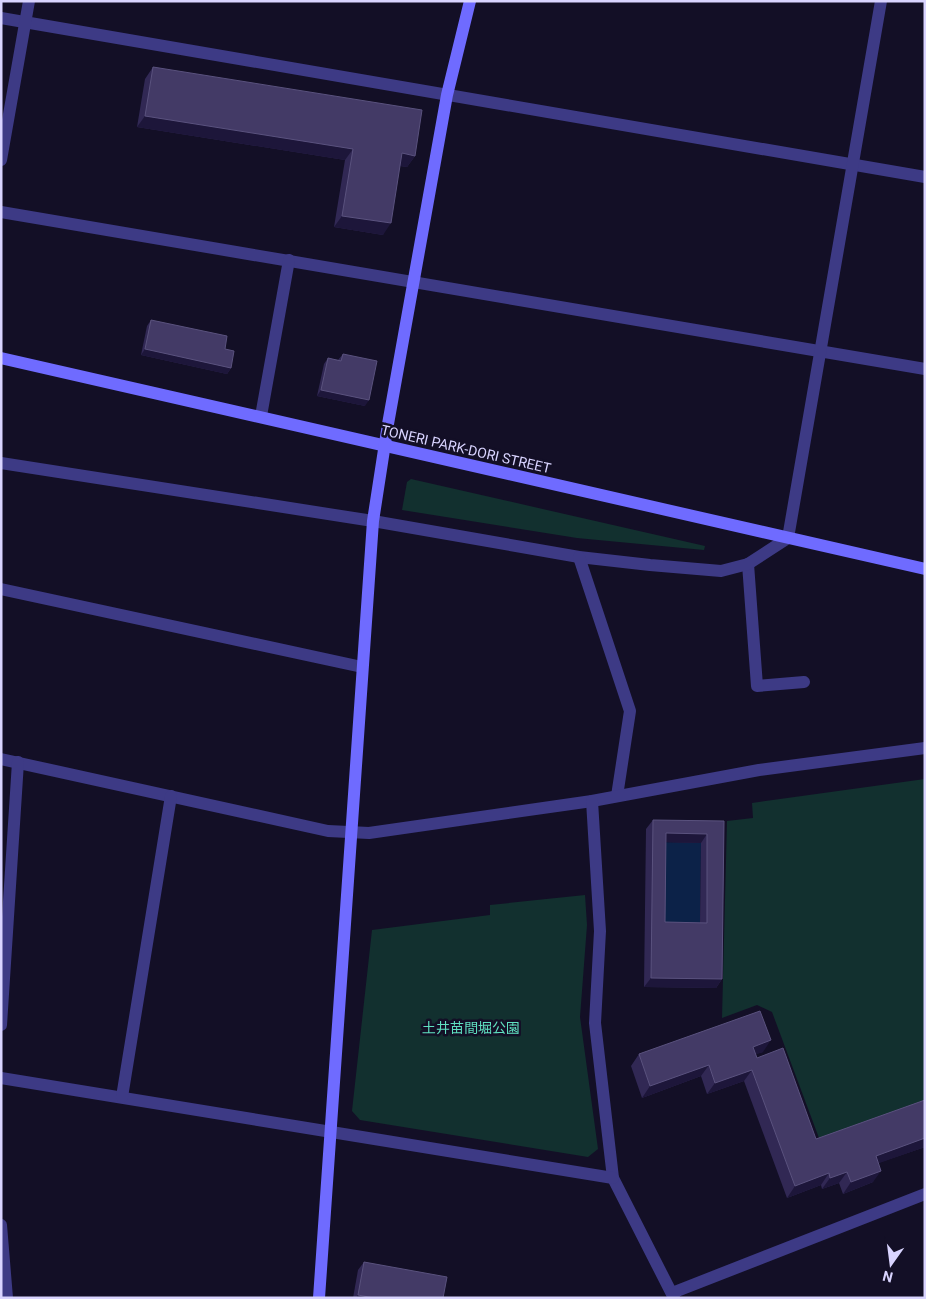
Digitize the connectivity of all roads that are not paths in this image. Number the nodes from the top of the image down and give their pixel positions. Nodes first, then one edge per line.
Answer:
1 (29, 1) edge
2 (470, 1) edge
3 (881, 1) edge
4 (1, 18) edge
5 (24, 22) junction
6 (447, 95) junction
7 (1, 160) edge
8 (853, 165) junction
9 (925, 177) edge
10 (1, 212) edge
11 (289, 260) junction
12 (413, 281) junction
13 (820, 351) junction
14 (1, 358) edge
15 (925, 369) edge
16 (261, 416) junction
17 (384, 445) junction
18 (1, 463) edge
19 (373, 521) junction
20 (788, 538) junction
21 (579, 557) junction
22 (748, 564) junction
23 (925, 569) edge
24 (1, 589) edge
25 (362, 667) junction
26 (804, 682) dead end
27 (925, 748) edge
28 (1, 759) edge
29 (18, 762) junction
30 (171, 796) junction
31 (617, 796) junction
32 (592, 801) junction
33 (353, 833) junction
34 (1, 1025) edge
35 (1, 1078) edge
36 (122, 1097) junction
37 (331, 1134) junction
38 (614, 1178) junction
39 (925, 1194) edge
40 (1, 1225) edge
41 (673, 1295) edge
42 (7, 1298) edge
43 (319, 1298) edge

1 - 5 street
2 - 6 street
3 - 8 street
4 - 5 street
5 - 6 street
5 - 7 street
6 - 8 street
6 - 12 street
8 - 9 street
8 - 13 street
10 - 11 street
11 - 12 street
11 - 16 street
12 - 13 street
12 - 17 street
13 - 15 street
13 - 20 street
14 - 16 street, TONERI PARK-DORI STREET
16 - 17 street, TONERI PARK-DORI STREET
17 - 19 street
17 - 20 street, TONERI PARK-DORI STREET
18 - 19 street
19 - 21 street
19 - 25 street
20 - 22 street
20 - 23 street, TONERI PARK-DORI STREET
21 - 22 street
21 - 31 street
22 - 26 street
24 - 25 street
25 - 33 street
27 - 31 street
28 - 29 street
29 - 30 street
29 - 34 street
30 - 33 street
30 - 36 street
31 - 32 street
32 - 33 street
32 - 38 street
33 - 37 street
35 - 36 street
36 - 37 street
37 - 38 street
37 - 43 street
38 - 41 street
39 - 41 street
40 - 42 street

